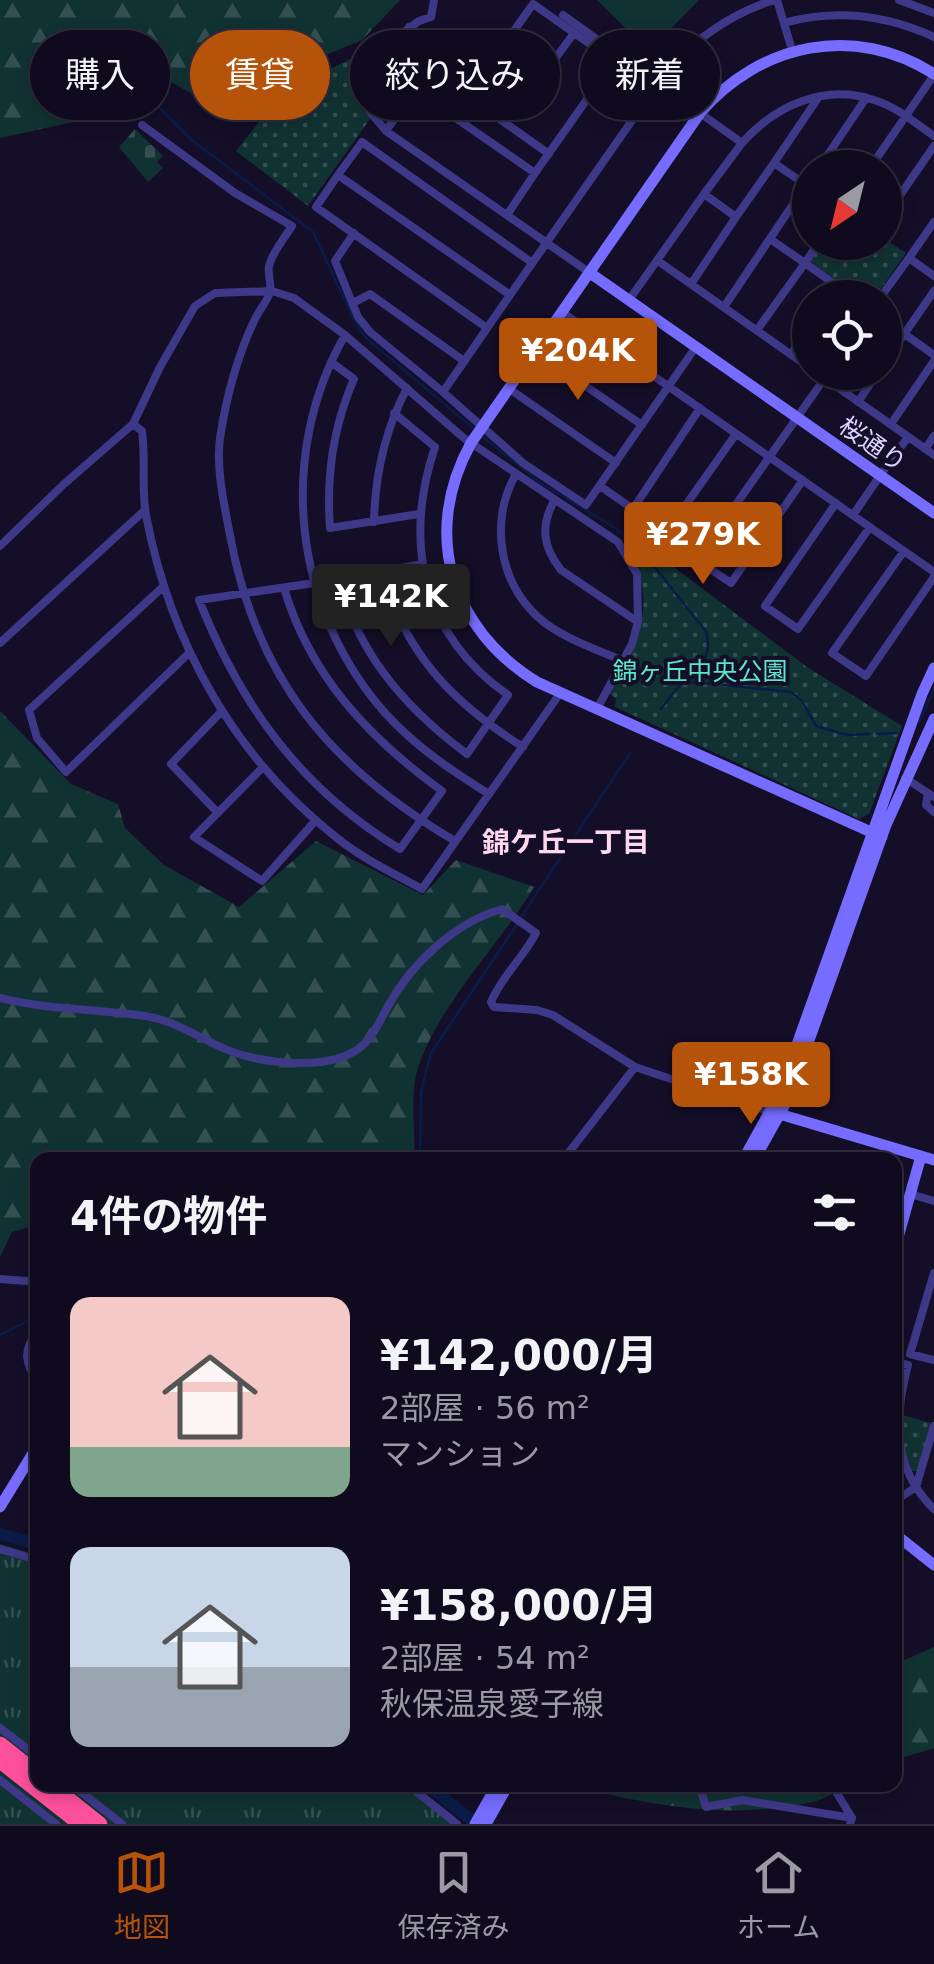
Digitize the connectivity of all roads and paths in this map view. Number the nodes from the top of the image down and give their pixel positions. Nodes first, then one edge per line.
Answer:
1 (434, 0) edge
2 (776, 0) edge
3 (900, 0) edge
4 (934, 13) edge
5 (563, 15) dead end
6 (784, 23) junction
7 (409, 26) junction
8 (415, 30) edge
9 (515, 30) edge
10 (584, 30) edge
11 (713, 30) edge
12 (574, 33) junction
13 (934, 37) edge
14 (792, 50) junction
15 (560, 52) edge
16 (934, 75) edge
17 (720, 94) edge
18 (818, 98) junction
19 (866, 98) junction
20 (905, 115) junction
21 (393, 120) edge
22 (458, 120) edge
23 (501, 120) edge
24 (632, 120) edge
25 (695, 120) edge
26 (710, 120) edge
27 (142, 125) dead end
28 (386, 130) junction
29 (934, 136) edge
30 (742, 143) junction
31 (934, 146) edge
32 (831, 150) edge
33 (882, 150) edge
34 (549, 154) junction
35 (774, 162) junction
36 (535, 173) junction
37 (792, 173) edge
38 (338, 175) junction
39 (902, 192) edge
40 (704, 194) junction
41 (792, 207) edge
42 (507, 215) junction
43 (736, 216) junction
44 (934, 222) edge
45 (354, 234) junction
46 (770, 240) junction
47 (546, 242) junction
48 (909, 258) junction
49 (807, 260) edge
50 (658, 261) junction
51 (531, 262) junction
52 (805, 263) junction
53 (590, 273) junction
54 (934, 276) edge
55 (829, 280) edge
56 (893, 280) edge
57 (690, 284) junction
58 (934, 290) edge
59 (272, 291) junction
60 (510, 295) junction
61 (630, 300) junction
62 (353, 303) junction
63 (724, 307) junction
64 (562, 312) junction
65 (487, 328) junction
66 (757, 330) junction
67 (904, 334) junction
68 (345, 335) junction
69 (902, 337) edge
70 (535, 350) junction
71 (693, 350) dead end
72 (791, 354) edge
73 (934, 358) edge
74 (464, 361) junction
75 (332, 362) junction
76 (669, 386) junction
77 (407, 388) junction
78 (508, 388) junction
79 (817, 390) edge
80 (844, 390) edge
81 (866, 390) edge
82 (442, 392) junction
83 (858, 402) junction
84 (700, 408) junction
85 (394, 413) junction
86 (797, 418) junction
87 (133, 424) junction
88 (891, 424) junction
89 (642, 425) junction
90 (477, 434) junction
91 (736, 434) junction
92 (908, 436) junction
93 (934, 436) edge
94 (930, 452) edge
95 (770, 458) junction
96 (616, 463) junction
97 (516, 474) junction
98 (803, 480) junction
99 (600, 486) junction
100 (554, 501) junction
101 (836, 503) junction
102 (632, 509) junction
103 (145, 510) junction
104 (934, 513) edge
105 (419, 514) junction
106 (853, 515) junction
107 (374, 522) junction
108 (870, 527) junction
109 (666, 533) junction
110 (0, 546) edge
111 (904, 551) junction
112 (697, 560) junction
113 (423, 564) junction
114 (380, 573) junction
115 (934, 575) edge
116 (314, 583) junction
117 (164, 586) junction
118 (284, 588) junction
119 (242, 593) junction
120 (638, 622) junction
121 (0, 643) edge
122 (190, 653) junction
123 (623, 661) junction
124 (934, 668) edge
125 (561, 692) junction
126 (596, 709) junction
127 (221, 712) junction
128 (934, 719) edge
129 (488, 725) junction
130 (523, 747) junction
131 (263, 767) junction
132 (905, 778) junction
133 (490, 794) junction
134 (931, 795) edge
135 (934, 812) edge
136 (218, 813) junction
137 (316, 820) junction
138 (420, 820) junction
139 (878, 836) junction
140 (456, 841) junction
141 (0, 998) edge
142 (635, 1067) junction
143 (776, 1114) junction
144 (570, 1152) edge
145 (749, 1152) edge
146 (758, 1152) edge
147 (927, 1158) edge
148 (910, 1194) junction
149 (934, 1201) edge
150 (902, 1223) edge
151 (934, 1273) edge
152 (0, 1279) edge
153 (30, 1281) edge
154 (30, 1340) edge
155 (934, 1360) edge
156 (902, 1364) edge
157 (30, 1370) edge
158 (902, 1388) edge
159 (934, 1426) edge
160 (30, 1457) edge
161 (902, 1459) edge
162 (916, 1487) junction
163 (902, 1496) edge
164 (2, 1501) edge
165 (934, 1509) edge
166 (902, 1540) edge
167 (2, 1551) edge
168 (30, 1558) edge
169 (934, 1566) edge
170 (0, 1728) edge
171 (0, 1744) edge
172 (30, 1752) edge
173 (0, 1760) edge
174 (30, 1768) edge
175 (0, 1780) edge
176 (30, 1784) edge
177 (40, 1792) edge
178 (60, 1792) edge
179 (81, 1792) edge
180 (417, 1792) edge
181 (494, 1792) edge
182 (503, 1792) edge
183 (699, 1792) edge
184 (836, 1792) edge
185 (484, 1820) edge
186 (851, 1821) edge
187 (56, 1824) edge
188 (80, 1824) edge
189 (100, 1824) edge
190 (122, 1824) edge
191 (457, 1824) edge

1 - 7 street
2 - 6 street
2 - 11 street
3 - 4 street
5 - 10 street
6 - 13 street
6 - 14 street
7 - 8 street
7 - 28 street
9 - 12 street
12 - 15 street
12 - 34 street
14 - 16 street
14 - 17 street
16 - 20 street
18 - 19 street
18 - 30 street
18 - 35 street
19 - 20 street
19 - 32 street
20 - 29 street
20 - 33 street
21 - 28 street
22 - 36 street
23 - 34 street
24 - 47 street
25 - 53 street
26 - 30 street
27 - 59 street
28 - 42 street
30 - 40 street
31 - 39 street
34 - 36 street
35 - 37 street
35 - 43 street
36 - 42 street
38 - 45 street
38 - 51 street
38 - 60 street
40 - 43 street
40 - 50 street
41 - 46 street
42 - 47 street
43 - 57 street
44 - 48 street
45 - 62 street
45 - 65 street
46 - 52 street
46 - 63 street
47 - 51 street
47 - 53 street
48 - 54 street
48 - 56 street
49 - 52 street
50 - 57 street
50 - 61 street
51 - 60 street
52 - 55 street
52 - 66 street
53 - 61 street, 桜通り
53 - 64 street
57 - 63 street
58 - 67 street
59 - 68 street
59 - 87 street
59 - 119 street
60 - 65 street
61 - 86 street, 桜通り
62 - 74 street
62 - 82 street
63 - 66 street
64 - 70 street
64 - 76 street
65 - 74 street
66 - 72 street
67 - 69 street
67 - 73 street
68 - 75 street
68 - 77 street
70 - 78 street
70 - 89 street
71 - 76 street
73 - 88 street
74 - 82 street
75 - 107 street
75 - 116 street
76 - 84 street
76 - 89 street
77 - 85 street
77 - 90 street
78 - 90 street
78 - 96 street
79 - 86 street
80 - 83 street
81 - 83 street
82 - 90 street
83 - 88 street
84 - 91 street
84 - 102 street
85 - 105 street
85 - 107 street
86 - 95 street
86 - 104 street, 桜通り
87 - 103 street
87 - 110 street
88 - 92 street
89 - 96 street
90 - 97 street
90 - 99 street
90 - 125 street
91 - 95 street
91 - 109 street
92 - 94 street
92 - 106 street
93 - 94 street
95 - 98 street
95 - 112 street
96 - 99 street
97 - 100 street
97 - 123 street
98 - 101 street
98 - 112 street
99 - 102 street
100 - 120 street
100 - 120 street
101 - 106 street
101 - 108 street
102 - 109 street
103 - 117 street
103 - 121 street
105 - 107 street
105 - 113 street
106 - 108 street
108 - 111 street
109 - 112 street
111 - 115 street
111 - 115 street
113 - 114 street
113 - 129 street
114 - 129 street
114 - 129 street
116 - 118 street
116 - 133 street
117 - 122 street
117 - 122 street
118 - 119 street
118 - 138 street
119 - 138 street
119 - 138 street
120 - 123 street
122 - 127 street
123 - 126 street
124 - 139 street
125 - 126 street
125 - 130 street
126 - 139 street
127 - 131 street
127 - 136 street
128 - 132 street
129 - 130 street
130 - 133 street
131 - 136 street
131 - 137 street
132 - 134 street
132 - 139 street
133 - 140 street
134 - 135 street
136 - 137 street
137 - 140 street
138 - 140 street
139 - 143 street
141 - 142 street
142 - 143 street
142 - 144 street
143 - 145 street
143 - 146 street
143 - 147 street
147 - 148 street
148 - 149 street
148 - 150 street
151 - 155 street
152 - 153 street
154 - 157 street
156 - 158 street
159 - 162 street
160 - 164 street
161 - 162 street
162 - 163 street
162 - 165 street
166 - 169 street
167 - 168 street
170 - 172 street
171 - 174 highway
173 - 176 highway
175 - 187 street
177 - 188 highway
178 - 189 highway
179 - 190 street
180 - 191 street
181 - 185 street
182 - 185 street
183 - 186 street
184 - 186 street

